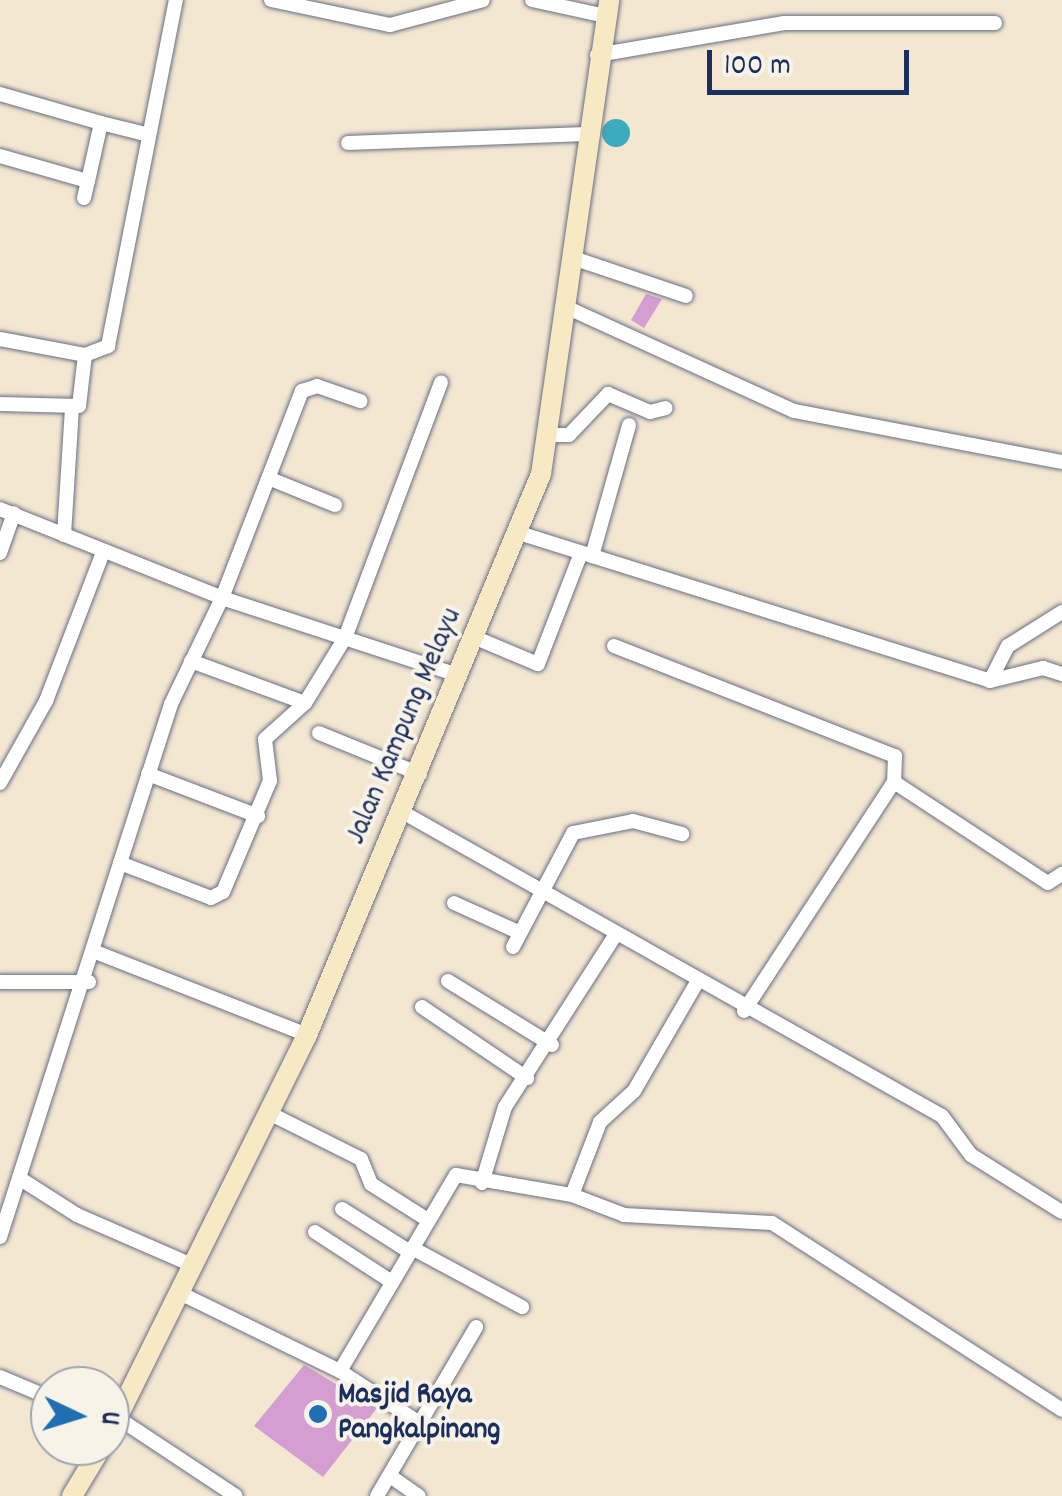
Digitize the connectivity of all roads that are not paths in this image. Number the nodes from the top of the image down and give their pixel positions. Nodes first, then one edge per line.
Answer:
1 (176, 0) edge
2 (270, 0) edge
3 (484, 0) edge
4 (532, 0) edge
5 (316, 6) edge
6 (608, 8) edge
7 (996, 23) dead end
8 (597, 55) junction
9 (0, 94) edge
10 (101, 123) junction
11 (145, 134) junction
12 (585, 134) junction
13 (348, 143) dead end
14 (0, 156) edge
15 (88, 181) junction
16 (84, 198) dead end
17 (573, 258) junction
18 (686, 296) dead end
19 (568, 308) junction
20 (0, 339) edge
21 (85, 355) junction
22 (441, 382) dead end
23 (360, 401) dead end
24 (0, 404) edge
25 (72, 408) junction
26 (666, 408) dead end
27 (629, 425) dead end
28 (550, 435) junction
29 (1062, 462) edge
30 (272, 480) junction
31 (336, 505) dead end
32 (7, 511) edge
33 (519, 533) junction
34 (64, 535) junction
35 (0, 552) edge
36 (586, 554) junction
37 (102, 555) junction
38 (222, 598) junction
39 (1062, 612) edge
40 (346, 638) junction
41 (476, 638) junction
42 (614, 646) dead end
43 (191, 662) junction
44 (1062, 674) edge
45 (460, 676) junction
46 (990, 681) junction
47 (306, 703) junction
48 (320, 734) dead end
49 (148, 774) junction
50 (420, 774) junction
51 (894, 782) junction
52 (0, 783) edge
53 (404, 813) junction
54 (258, 816) junction
55 (682, 834) dead end
56 (120, 863) junction
57 (1062, 874) edge
58 (543, 888) junction
59 (454, 903) dead end
60 (616, 934) junction
61 (98, 954) junction
62 (448, 981) dead end
63 (0, 982) edge
64 (89, 982) junction
65 (696, 984) junction
66 (422, 1007) dead end
67 (744, 1010) junction
68 (307, 1035) junction
69 (552, 1045) junction
70 (526, 1078) junction
71 (267, 1112) junction
72 (19, 1178) junction
73 (482, 1183) junction
74 (572, 1195) junction
75 (342, 1210) dead end
76 (1062, 1212) edge
77 (428, 1220) junction
78 (316, 1232) dead end
79 (0, 1237) edge
80 (411, 1250) junction
81 (192, 1265) junction
82 (392, 1282) junction
83 (180, 1294) junction
84 (522, 1307) dead end
85 (476, 1327) dead end
86 (340, 1372) junction
87 (0, 1377) edge
88 (30, 1390) edge
89 (130, 1392) edge
90 (1062, 1410) edge
91 (418, 1422) junction
92 (130, 1435) edge
93 (90, 1466) edge
94 (390, 1476) junction
95 (72, 1496) edge
96 (236, 1496) edge
97 (377, 1496) edge
98 (419, 1496) edge

1 - 11 street
2 - 5 street
3 - 5 street
4 - 6 street
6 - 8 main road, Jalan Kampung Melayu
7 - 8 street
8 - 12 main road, Jalan Kampung Melayu
9 - 10 street
10 - 11 street
10 - 15 street
11 - 21 street
12 - 13 street
12 - 17 main road, Jalan Kampung Melayu
14 - 15 street
15 - 16 street
17 - 18 street
17 - 19 main road, Jalan Kampung Melayu
19 - 28 main road, Jalan Kampung Melayu
19 - 29 street
20 - 21 street
21 - 25 street
22 - 40 street
23 - 30 street
24 - 25 street
25 - 34 street
26 - 28 street
27 - 36 street
28 - 33 main road, Jalan Kampung Melayu
30 - 31 street
30 - 38 street
32 - 34 street
32 - 35 street
33 - 36 street
33 - 41 main road, Jalan Kampung Melayu
34 - 37 street
36 - 41 street
36 - 46 street
37 - 38 street
37 - 52 street
38 - 40 street
38 - 43 street
39 - 46 street
40 - 45 street
40 - 47 street
41 - 45 main road, Jalan Kampung Melayu
42 - 51 street
43 - 47 street
43 - 49 street
44 - 46 street
45 - 50 main road, Jalan Kampung Melayu
47 - 54 street
48 - 50 street
49 - 54 street
49 - 56 street
50 - 53 main road, Jalan Kampung Melayu
51 - 57 street
51 - 67 street
53 - 58 street
53 - 68 main road, Jalan Kampung Melayu
54 - 56 street
55 - 58 street
56 - 61 street
58 - 59 street
58 - 60 street
60 - 65 street
60 - 69 street
61 - 64 street
61 - 68 street
62 - 69 street
63 - 64 street
64 - 72 street
65 - 67 street
65 - 74 street
66 - 70 street
67 - 76 street
68 - 71 main road, Jalan Kampung Melayu
69 - 70 street
70 - 73 street
71 - 77 street
71 - 81 main road, Jalan Kampung Melayu
72 - 79 street
72 - 81 street
73 - 74 street
73 - 77 street
74 - 90 street
75 - 80 street
77 - 80 street
78 - 82 street
80 - 82 street
80 - 84 street
81 - 83 main road, Jalan Kampung Melayu
82 - 86 street
83 - 86 street
83 - 89 main road, Jalan Kampung Melayu
85 - 91 street
86 - 91 street
87 - 88 street
91 - 94 street
92 - 96 street
93 - 95 main road
94 - 97 street
94 - 98 street

